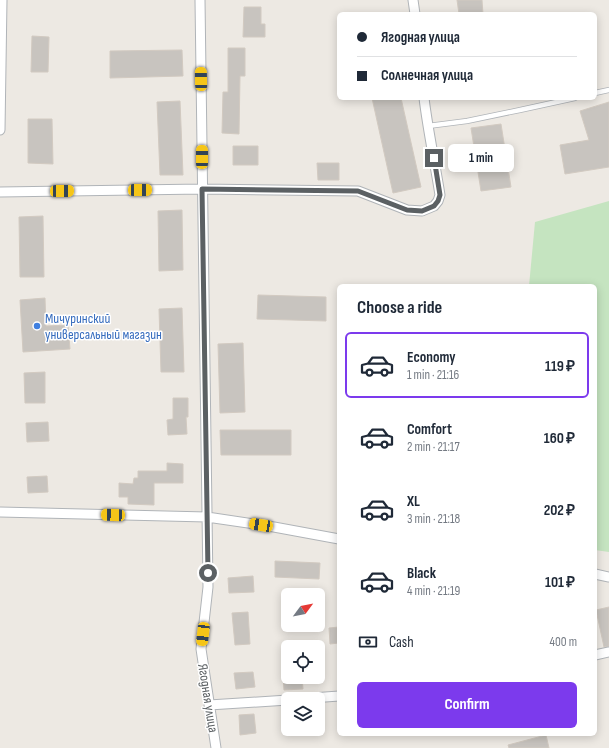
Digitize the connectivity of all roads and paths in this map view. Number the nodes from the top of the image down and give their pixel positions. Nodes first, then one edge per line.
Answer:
1 (2, 0) edge
2 (200, 0) edge
3 (413, 0) edge
4 (415, 12) edge
5 (1, 45) edge
6 (609, 90) edge
7 (597, 93) edge
8 (424, 100) edge
9 (566, 100) edge
10 (428, 126) junction
11 (0, 130) edge
12 (202, 189) junction
13 (0, 192) edge
14 (0, 512) edge
15 (207, 517) junction
16 (337, 539) edge
17 (597, 574) edge
18 (609, 577) edge
19 (609, 652) edge
20 (597, 655) edge
21 (337, 696) edge
22 (325, 697) edge
23 (281, 700) edge
24 (209, 705) junction
25 (216, 748) edge

1 - 5 street
2 - 12 street, Ягодная улица
3 - 4 street
5 - 11 street
6 - 7 lane
8 - 10 street
9 - 10 lane
10 - 12 street
12 - 13 street
12 - 15 street, Ягодная улица
14 - 15 street
15 - 16 street
15 - 24 street, Ягодная улица
17 - 18 street
19 - 20 street
21 - 22 street
23 - 24 street
24 - 25 street, Ягодная улица

